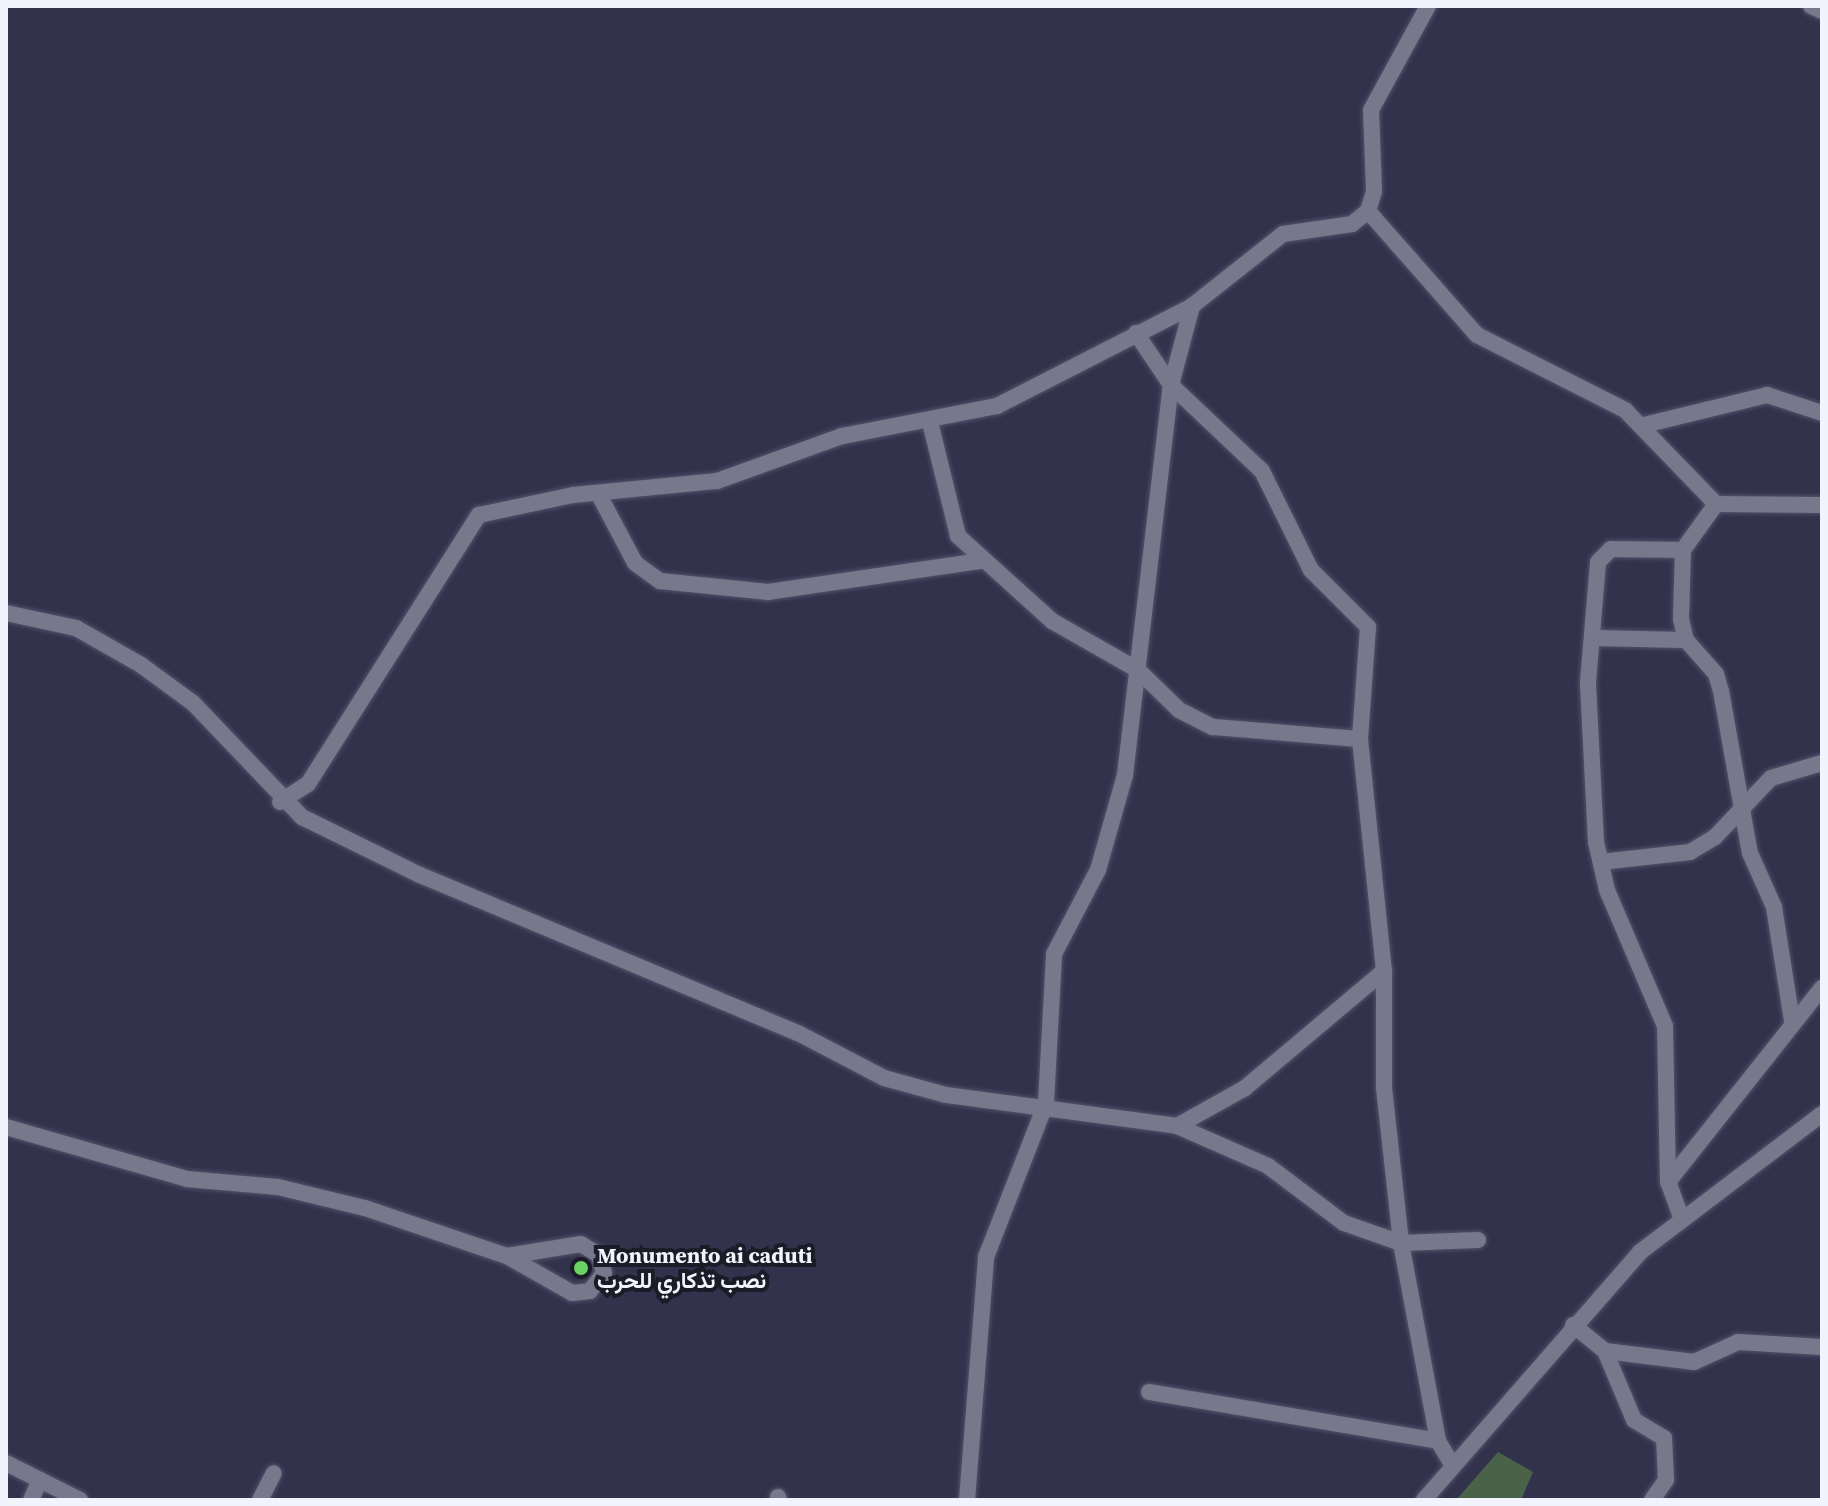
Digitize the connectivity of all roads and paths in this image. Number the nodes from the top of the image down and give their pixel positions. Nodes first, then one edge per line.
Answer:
1 (1428, 6) edge
2 (1811, 6) edge
3 (1822, 11) edge
4 (1368, 211) junction
5 (1192, 306) junction
6 (1136, 333) junction
7 (1171, 385) junction
8 (1822, 413) edge
9 (930, 422) junction
10 (1644, 425) junction
11 (598, 493) junction
12 (1716, 504) junction
13 (1822, 505) edge
14 (1683, 550) junction
15 (980, 561) junction
16 (6, 613) edge
17 (1592, 638) junction
18 (1686, 640) junction
19 (1138, 670) junction
20 (1360, 739) junction
21 (1822, 763) edge
22 (280, 802) junction
23 (1740, 809) junction
24 (1601, 862) junction
25 (1384, 971) junction
26 (1822, 988) edge
27 (1792, 1021) junction
28 (1046, 1103) junction
29 (1822, 1114) edge
30 (1177, 1126) junction
31 (6, 1127) edge
32 (1668, 1182) junction
33 (1681, 1217) junction
34 (1478, 1240) dead end
35 (1401, 1243) junction
36 (507, 1256) junction
37 (1573, 1325) junction
38 (1822, 1347) edge
39 (1605, 1351) junction
40 (1149, 1392) dead end
41 (1438, 1441) junction
42 (6, 1463) edge
43 (1452, 1464) junction
44 (274, 1473) dead end
45 (40, 1480) junction
46 (31, 1500) edge
47 (80, 1500) edge
48 (260, 1500) edge
49 (967, 1500) edge
50 (1424, 1500) edge
51 (1652, 1500) edge

1 - 4 street
2 - 3 street
4 - 5 street
4 - 10 street
5 - 6 street
5 - 7 street
6 - 7 street
6 - 9 street
7 - 19 street
7 - 20 street
8 - 10 street
9 - 11 street
9 - 15 street
10 - 12 street
11 - 15 street
11 - 22 street
12 - 13 street
12 - 14 street
14 - 17 street
14 - 18 street
15 - 19 street
16 - 22 street
17 - 18 street
17 - 24 street
18 - 23 street
19 - 20 street
19 - 28 street
20 - 25 street
21 - 23 street
22 - 28 street
23 - 24 street
23 - 27 street
24 - 32 street
25 - 30 street
25 - 35 street
26 - 27 street
27 - 32 street
28 - 30 street
28 - 49 street
29 - 33 street
30 - 35 street
31 - 36 street
32 - 33 street
33 - 37 street
34 - 35 street
35 - 41 street
36 - 36 street
37 - 39 street
37 - 43 street
38 - 39 street
39 - 51 street
40 - 41 street
41 - 43 street
42 - 45 street
43 - 50 street
44 - 48 street
45 - 46 street
45 - 47 street

